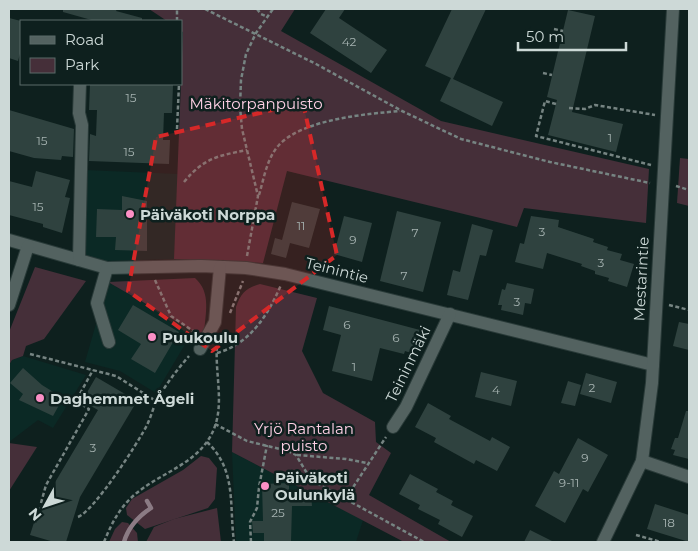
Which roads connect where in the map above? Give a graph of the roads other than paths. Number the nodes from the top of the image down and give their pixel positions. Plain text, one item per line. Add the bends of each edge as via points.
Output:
1 (673, 9) edge
2 (80, 85) edge
3 (9, 240) edge
4 (28, 246) junction
5 (79, 260) junction
6 (220, 267) junction
7 (107, 268) junction
8 (9, 305) edge
9 (450, 314) junction
10 (109, 342) dead end
11 (208, 343) road end
12 (653, 365) junction
13 (393, 428) road end
14 (642, 461) junction
15 (689, 477) edge
16 (603, 542) edge

1 - 12 street, Mestarintie
2 - 5 street
3 - 4 street, Teinintie
4 - 5 street, Teinintie
4 - 8 street
5 - 7 street, Teinintie
6 - 7 street, Teinintie
6 - 9 street, Teinintie via 245,273 285,274
6 - 11 street via 214,322
7 - 10 street via 97,303
9 - 12 street, Teinintie
9 - 13 street, Teininmäki
12 - 14 street, Mestarintie
14 - 15 street
14 - 16 street, Mestarintie

